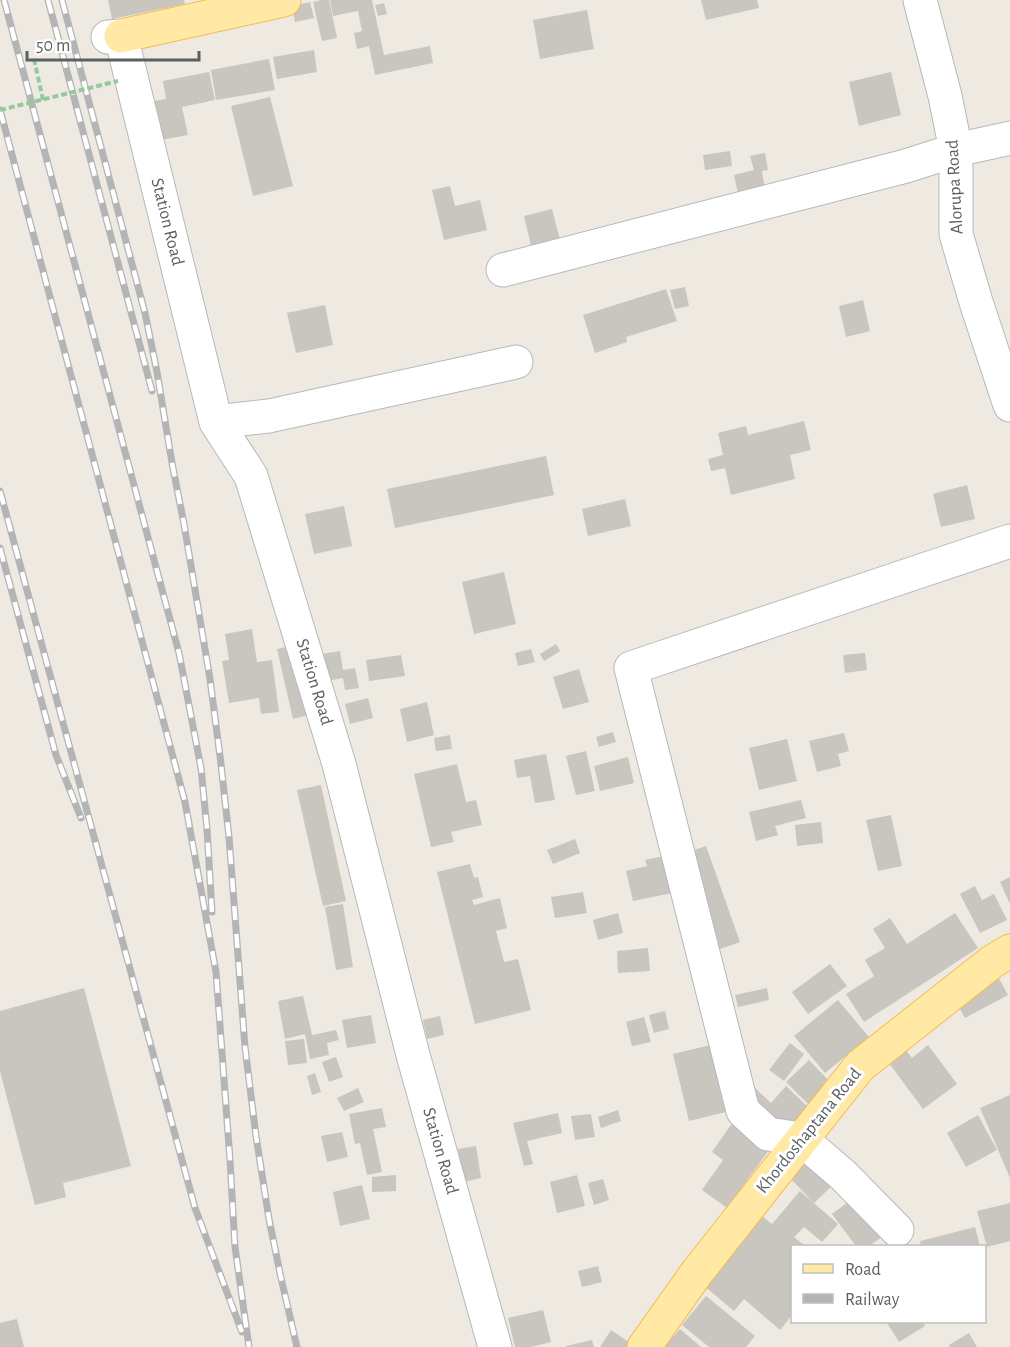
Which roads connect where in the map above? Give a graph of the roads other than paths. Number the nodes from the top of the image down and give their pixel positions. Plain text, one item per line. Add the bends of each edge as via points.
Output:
1 (284, 0) edge
2 (920, 0) edge
3 (115, 37) joint
4 (1010, 138) edge
5 (956, 150) junction
6 (503, 270) dead end
7 (516, 362) dead end
8 (1010, 405) edge
9 (216, 422) junction
10 (1010, 541) edge
11 (1010, 951) edge
12 (801, 1139) junction
13 (897, 1230) dead end
14 (495, 1347) edge
15 (644, 1347) edge

1 - 3 main road
2 - 5 street, Alorupa Road
3 - 9 street, Station Road
4 - 5 street
5 - 6 street
5 - 8 street, Alorupa Road via 956,234
7 - 9 street via 269,416
9 - 14 street, Station Road via 251,476 335,753 413,1055
10 - 12 street via 631,668 743,1111 768,1134
11 - 12 main road, Khordoshaptana Road via 860,1066
12 - 13 street
12 - 15 main road, Khordoshaptana Road via 698,1270

